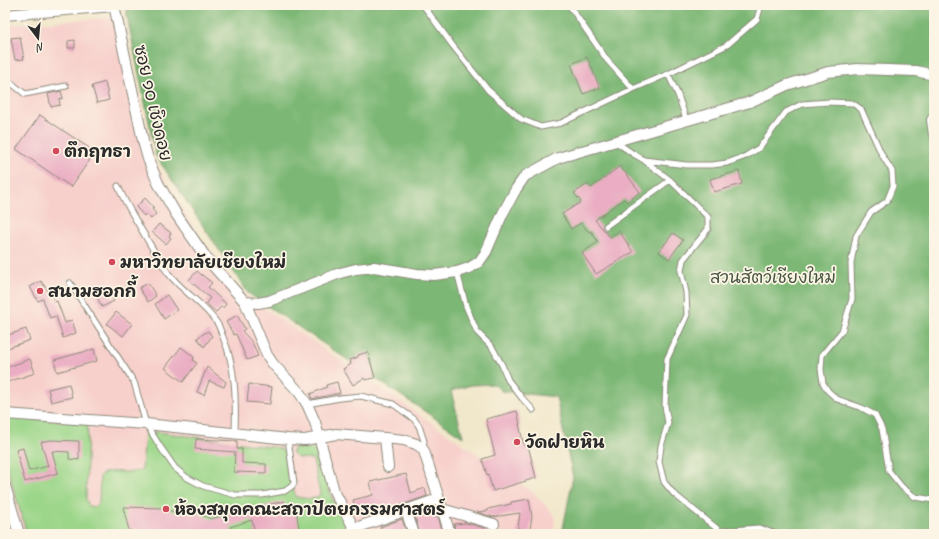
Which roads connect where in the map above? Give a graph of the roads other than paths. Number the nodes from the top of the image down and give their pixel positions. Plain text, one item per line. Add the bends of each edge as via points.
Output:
1 (423, 5) edge
2 (569, 5) edge
3 (761, 5) edge
4 (115, 6) edge
5 (5, 15) edge
6 (668, 74) junction
7 (934, 75) edge
8 (5, 78) edge
9 (66, 86) dead end
10 (633, 89) junction
11 (934, 117) edge
12 (686, 120) junction
13 (934, 134) edge
14 (616, 141) junction
15 (644, 160) junction
16 (670, 180) junction
17 (118, 186) dead end
18 (606, 226) dead end
19 (457, 272) junction
20 (70, 283) dead end
21 (245, 302) junction
22 (307, 404) junction
23 (533, 410) dead end
24 (5, 414) edge
25 (146, 424) junction
26 (235, 433) junction
27 (319, 436) junction
28 (385, 438) junction
29 (288, 439) junction
30 (422, 448) junction
31 (388, 467) dead end
32 (5, 486) edge
33 (438, 499) junction
34 (934, 500) edge
35 (442, 509) junction
36 (406, 511) junction
37 (494, 524) dead end
38 (355, 531) edge
39 (721, 533) edge
40 (19, 534) edge
41 (414, 534) edge
42 (450, 534) edge
43 (776, 534) edge

1 - 10 lane via 488,90 521,119 541,127 561,123
2 - 10 lane via 607,60
3 - 6 lane via 757,19 727,45
4 - 5 street
4 - 21 street, ซอย ๑๐ เชิงดอย via 148,159 158,183 207,259
6 - 10 lane
6 - 12 lane
7 - 12 street via 916,71 858,69 828,72 787,85 750,102
8 - 9 lane via 25,94
11 - 13 street
12 - 14 street
14 - 15 lane
14 - 19 street via 558,158 525,176 479,262
15 - 16 lane
15 - 34 lane via 712,166 727,164 759,148 786,112 802,104 852,103 861,109 892,171 893,186 887,201 871,212 856,236 851,263 852,299 842,331 822,355 823,383 837,399 875,415 882,429 889,471 902,487 915,497
16 - 18 lane
16 - 39 lane via 708,217 708,228 683,260 681,271 688,315 667,359 665,406 668,423 659,462 664,482 674,494
17 - 26 lane via 168,273 218,324 229,351 234,378
19 - 21 street via 434,275 374,267 356,269 268,301
19 - 23 lane via 466,306 477,332 492,347 508,380
20 - 25 lane via 134,382
21 - 22 street, ซอย ๑๐ เชิงดอย via 267,355
22 - 27 street, ซอย ๑๐ เชิงดอย
22 - 30 lane via 361,396 393,404 414,419 419,426 424,441
24 - 25 street
25 - 26 street
25 - 29 lane via 175,468 186,477 203,486 235,495 262,495 285,491 292,486 294,483
26 - 29 street
27 - 28 street via 336,434
27 - 29 street via 305,440
27 - 38 street, ซอย ๑๐ เชิงดอย via 334,491
28 - 30 street via 404,440
28 - 31 street
30 - 33 street
32 - 40 street
33 - 35 street
33 - 36 street
35 - 37 street
35 - 42 street
36 - 38 street
36 - 41 street
39 - 43 lane via 759,528

